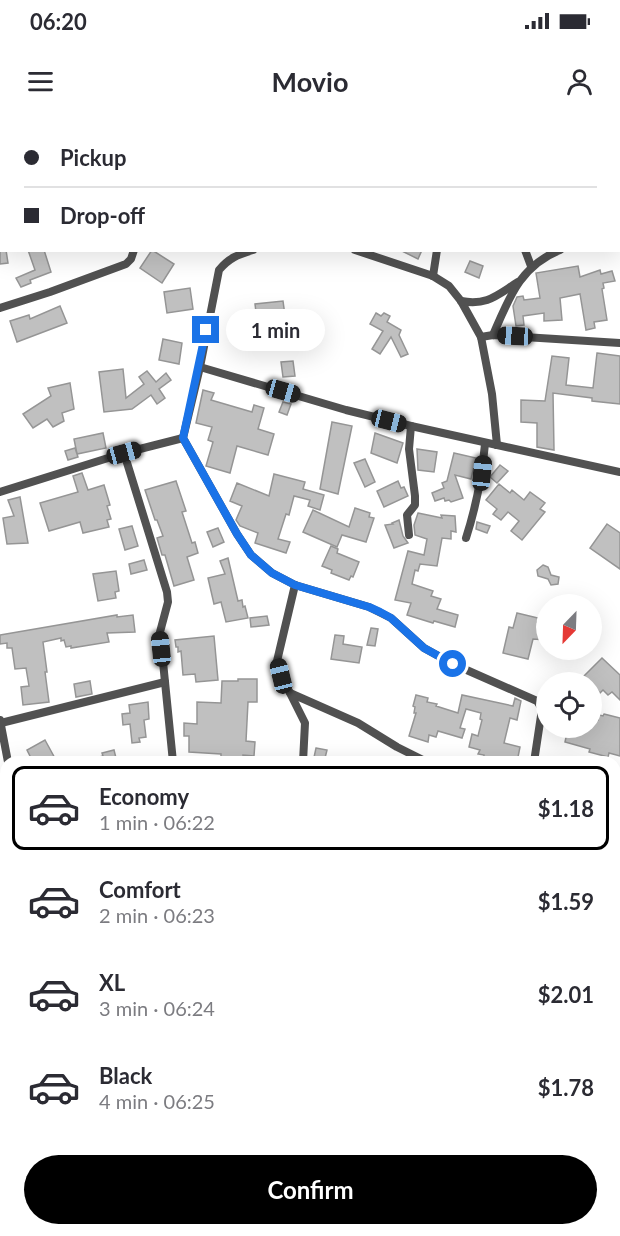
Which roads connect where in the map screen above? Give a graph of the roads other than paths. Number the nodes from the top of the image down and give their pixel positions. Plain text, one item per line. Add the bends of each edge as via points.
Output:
1 (133, 252) edge
2 (361, 252) edge
3 (437, 252) edge
4 (526, 252) edge
5 (556, 252) edge
6 (236, 253) edge
7 (531, 266) junction
8 (434, 276) junction
9 (518, 282) junction
10 (461, 301) junction
11 (0, 308) edge
12 (493, 335) junction
13 (481, 336) junction
14 (620, 343) edge
15 (200, 367) junction
16 (411, 426) junction
17 (183, 438) junction
18 (485, 444) junction
19 (497, 445) junction
20 (124, 453) junction
21 (620, 472) edge
22 (0, 492) edge
23 (409, 535) dead end
24 (465, 538) dead end
25 (295, 585) junction
26 (165, 682) junction
27 (290, 693) junction
28 (1, 721) edge
29 (3, 752) edge
30 (173, 756) edge
31 (303, 756) edge
32 (415, 756) edge
33 (535, 756) edge

1 - 11 street via 126,264
2 - 8 street
3 - 8 street
4 - 7 street
5 - 7 street
6 - 15 street via 219,270
7 - 9 street
8 - 10 street
9 - 10 street via 485,302
9 - 12 street
10 - 13 street
12 - 13 street
12 - 14 street
13 - 19 street
15 - 16 street
15 - 17 street
16 - 18 street
16 - 23 street via 409,449 415,505 407,515
17 - 20 street
17 - 25 street via 251,555 272,573
18 - 19 street
18 - 24 street via 475,510
19 - 21 street
20 - 22 street
20 - 26 street via 167,592 160,632
25 - 27 street via 277,661
25 - 33 street via 369,607 391,618 424,648 537,701 542,709
26 - 28 street
26 - 30 street
27 - 31 street via 305,723
27 - 32 street via 358,723
28 - 29 street

